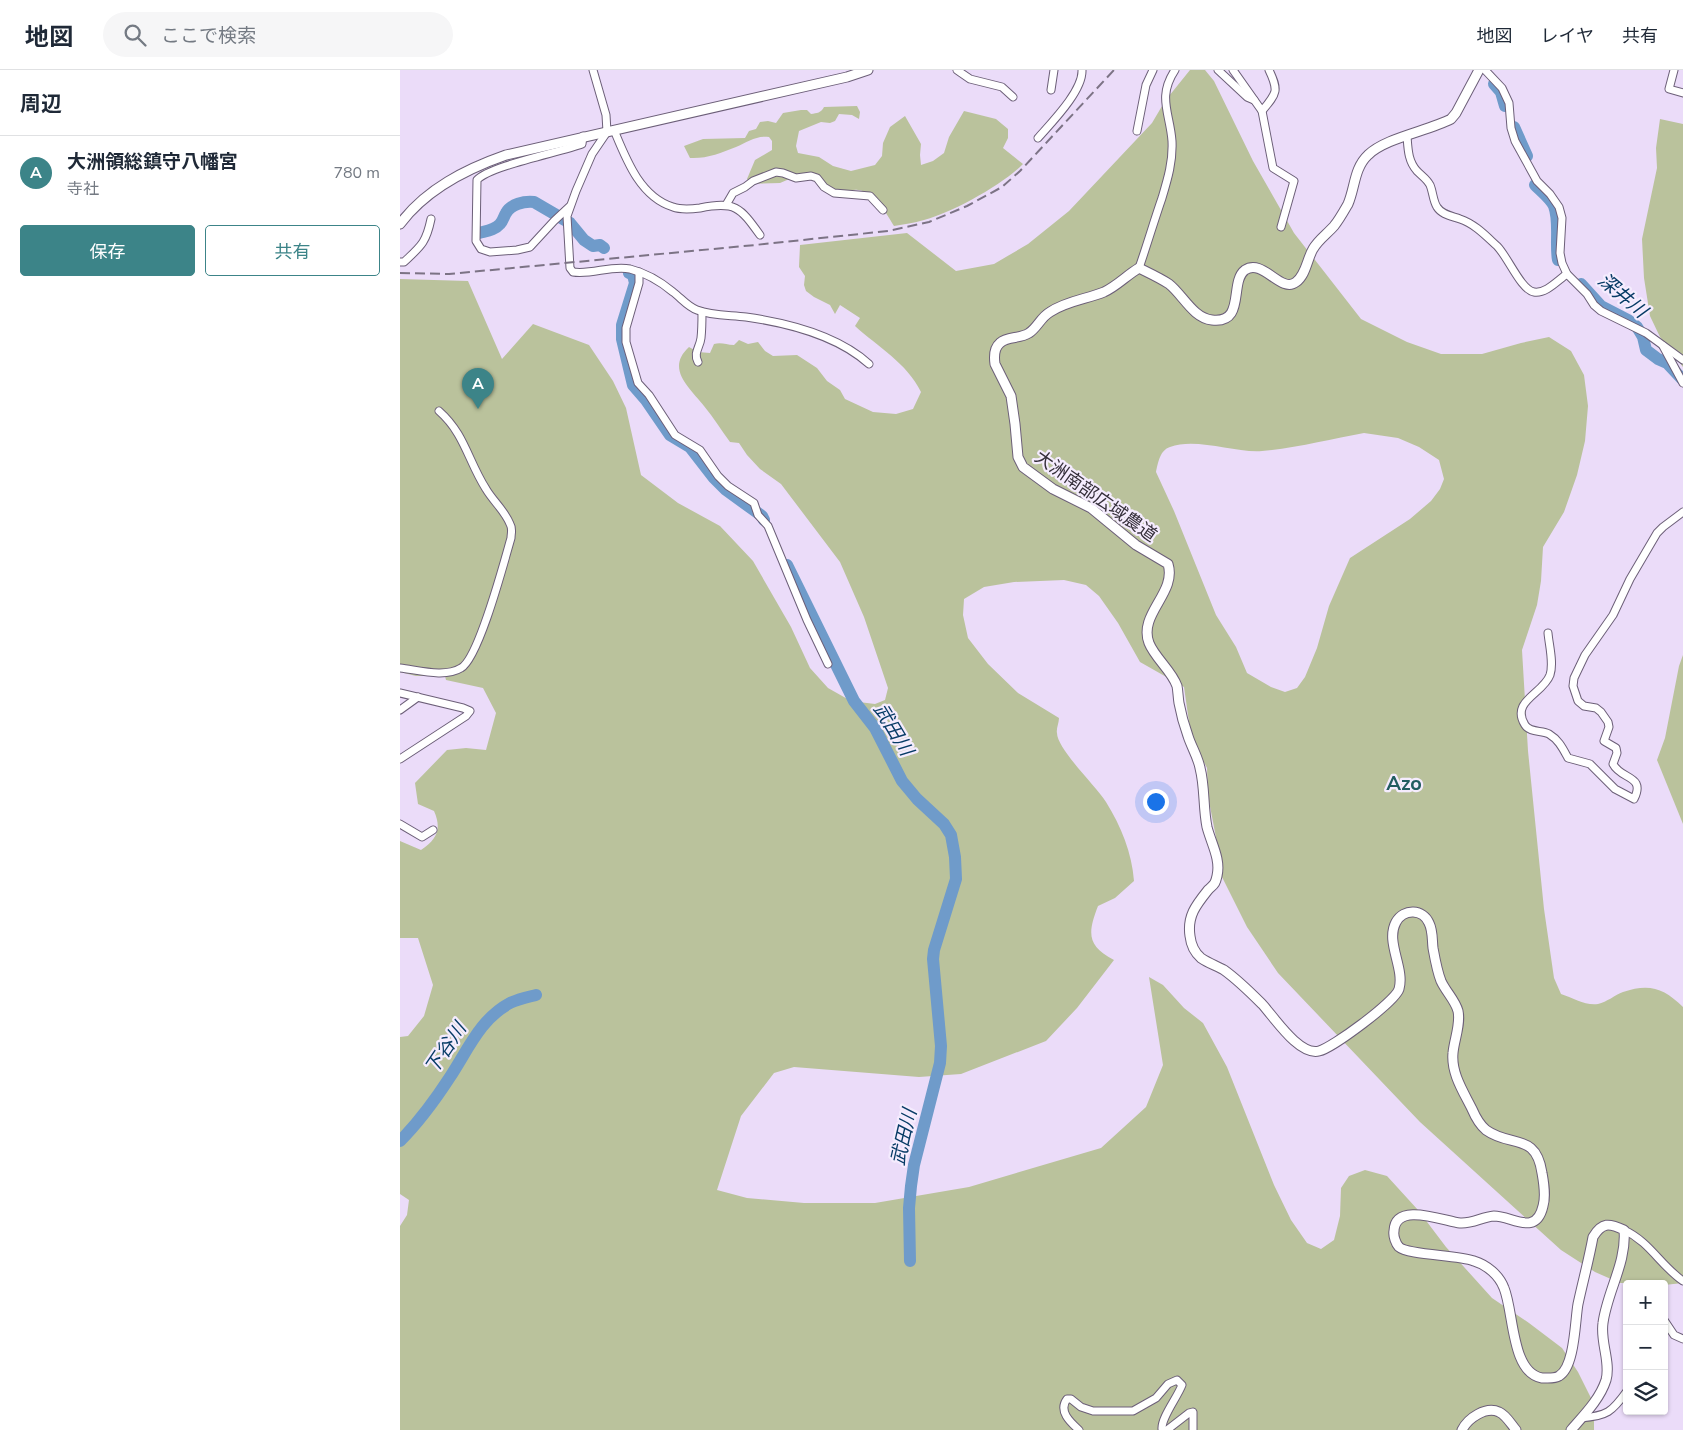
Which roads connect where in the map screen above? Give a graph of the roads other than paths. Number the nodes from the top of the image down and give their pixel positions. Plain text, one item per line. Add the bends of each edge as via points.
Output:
1 (593, 70) edge
2 (868, 70) edge
3 (957, 70) edge
4 (1054, 70) edge
5 (1082, 70) edge
6 (1153, 70) edge
7 (1175, 70) edge
8 (1218, 70) edge
9 (1233, 70) edge
10 (1269, 70) edge
11 (1674, 70) edge
12 (1481, 71) edge
13 (1051, 90) dead end
14 (1683, 93) edge
15 (1013, 97) dead end
16 (1257, 102) junction
17 (1262, 111) junction
18 (611, 131) junction
19 (1137, 131) dead end
20 (583, 136) junction
21 (1407, 136) junction
22 (1038, 138) dead end
23 (726, 205) junction
24 (569, 206) junction
25 (883, 210) dead end
26 (431, 219) dead end
27 (400, 224) edge
28 (1281, 227) dead end
29 (760, 236) dead end
30 (400, 262) edge
31 (1139, 268) junction
32 (639, 272) junction
33 (1567, 274) junction
34 (702, 312) junction
35 (1662, 345) junction
36 (1683, 360) edge
37 (698, 362) dead end
38 (869, 364) dead end
39 (1683, 383) edge
40 (439, 411) dead end
41 (1683, 512) edge
42 (1548, 633) dead end
43 (828, 664) dead end
44 (400, 668) edge
45 (400, 693) edge
46 (418, 697) junction
47 (400, 710) edge
48 (400, 759) edge
49 (400, 824) edge
50 (433, 830) dead end
51 (1624, 1230) junction
52 (1683, 1281) edge
53 (1667, 1325) edge
54 (1683, 1339) edge
55 (1623, 1396) edge
56 (1581, 1418) junction
57 (1079, 1430) edge
58 (1166, 1430) edge
59 (1193, 1430) edge
60 (1462, 1430) edge
61 (1516, 1430) edge
62 (1571, 1430) edge

1 - 18 street
2 - 18 street
3 - 15 street via 970,78 1002,87
4 - 13 street
5 - 22 street via 1068,104
6 - 19 street via 1146,84
7 - 31 street via 1166,85 1164,99 1172,138 1168,179
8 - 16 street
9 - 16 street
10 - 17 street via 1276,91
11 - 14 street via 1669,89
12 - 21 street via 1451,119
12 - 33 street via 1502,88 1509,103 1514,141 1537,181 1559,207 1562,218 1560,253
16 - 17 street
17 - 28 street via 1274,168 1294,181
18 - 20 street
18 - 23 street via 630,168 657,199 674,208
18 - 24 street via 592,154
20 - 24 street via 582,144 481,176 478,180 476,241 481,249 490,252 525,249
20 - 27 street via 506,154 477,165 427,196
21 - 31 street via 1368,155 1360,166 1348,203 1333,227 1314,246 1298,282 1292,285 1282,283 1263,270 1246,269 1235,305 1222,320 1200,316 1170,285
21 - 33 street via 1412,165 1426,178 1439,210 1469,222 1481,232 1507,258 1527,290 1542,292
23 - 25 street via 733,193 776,172 796,178 817,178 834,193 870,196
23 - 29 street via 746,216
24 - 32 street via 566,225 573,272 580,274 618,268
26 - 30 street via 422,244 404,262
31 - 51 street, 大洲南部広域農道 via 1105,291 1059,306 1027,334 1005,339 997,345 994,359 1011,396 1018,457 1023,467 1053,490 1091,508 1136,545 1168,564 1172,575 1147,627 1149,642 1176,683 1188,736 1200,767 1208,830 1217,856 1215,883 1193,908 1189,922 1195,952 1234,977 1306,1050 1319,1051 1393,1000 1399,990 1393,938 1397,919 1414,911 1422,913 1428,920 1442,982 1458,1011 1452,1058 1457,1077 1477,1119 1486,1130 1536,1152 1541,1163 1544,1204 1541,1214 1533,1222 1523,1224 1491,1216 1460,1222 1410,1215 1400,1218 1394,1226 1396,1245 1404,1250 1473,1260 1488,1267 1504,1287 1522,1358 1534,1376 1558,1377 1565,1369 1575,1335 1576,1314 1593,1237 1605,1225
32 - 34 street
32 - 43 street via 640,282 626,328 626,342 638,383 675,435 700,450 728,486 754,503 758,515 768,526
33 - 35 street via 1601,311 1646,333
34 - 37 street
34 - 38 street via 758,319 816,334 858,354
35 - 36 street
35 - 39 street
40 - 44 street via 451,421 477,475 507,516 512,528 511,538 477,645 468,662 457,670 437,673
41 - 42 street via 1657,533 1630,578 1613,615 1584,655 1574,678 1578,701 1596,708 1608,722 1604,741 1616,748 1616,769 1634,780 1637,793 1634,799 1615,789 1590,764 1568,758 1558,741 1526,727 1520,716 1524,703 1549,677 1552,668
45 - 46 street
46 - 47 street
46 - 48 street via 470,711
49 - 50 street via 422,837
51 - 52 street via 1642,1240
51 - 56 street via 1623,1254 1601,1337 1606,1379 1600,1393
53 - 54 street via 1674,1335
55 - 56 street via 1609,1412
56 - 62 street
57 - 58 street via 1068,1421 1063,1409 1067,1398 1093,1411 1133,1411 1156,1398 1168,1384 1177,1380 1182,1386 1161,1424
58 - 59 street via 1193,1412
60 - 61 street via 1477,1414 1492,1410 1501,1412

